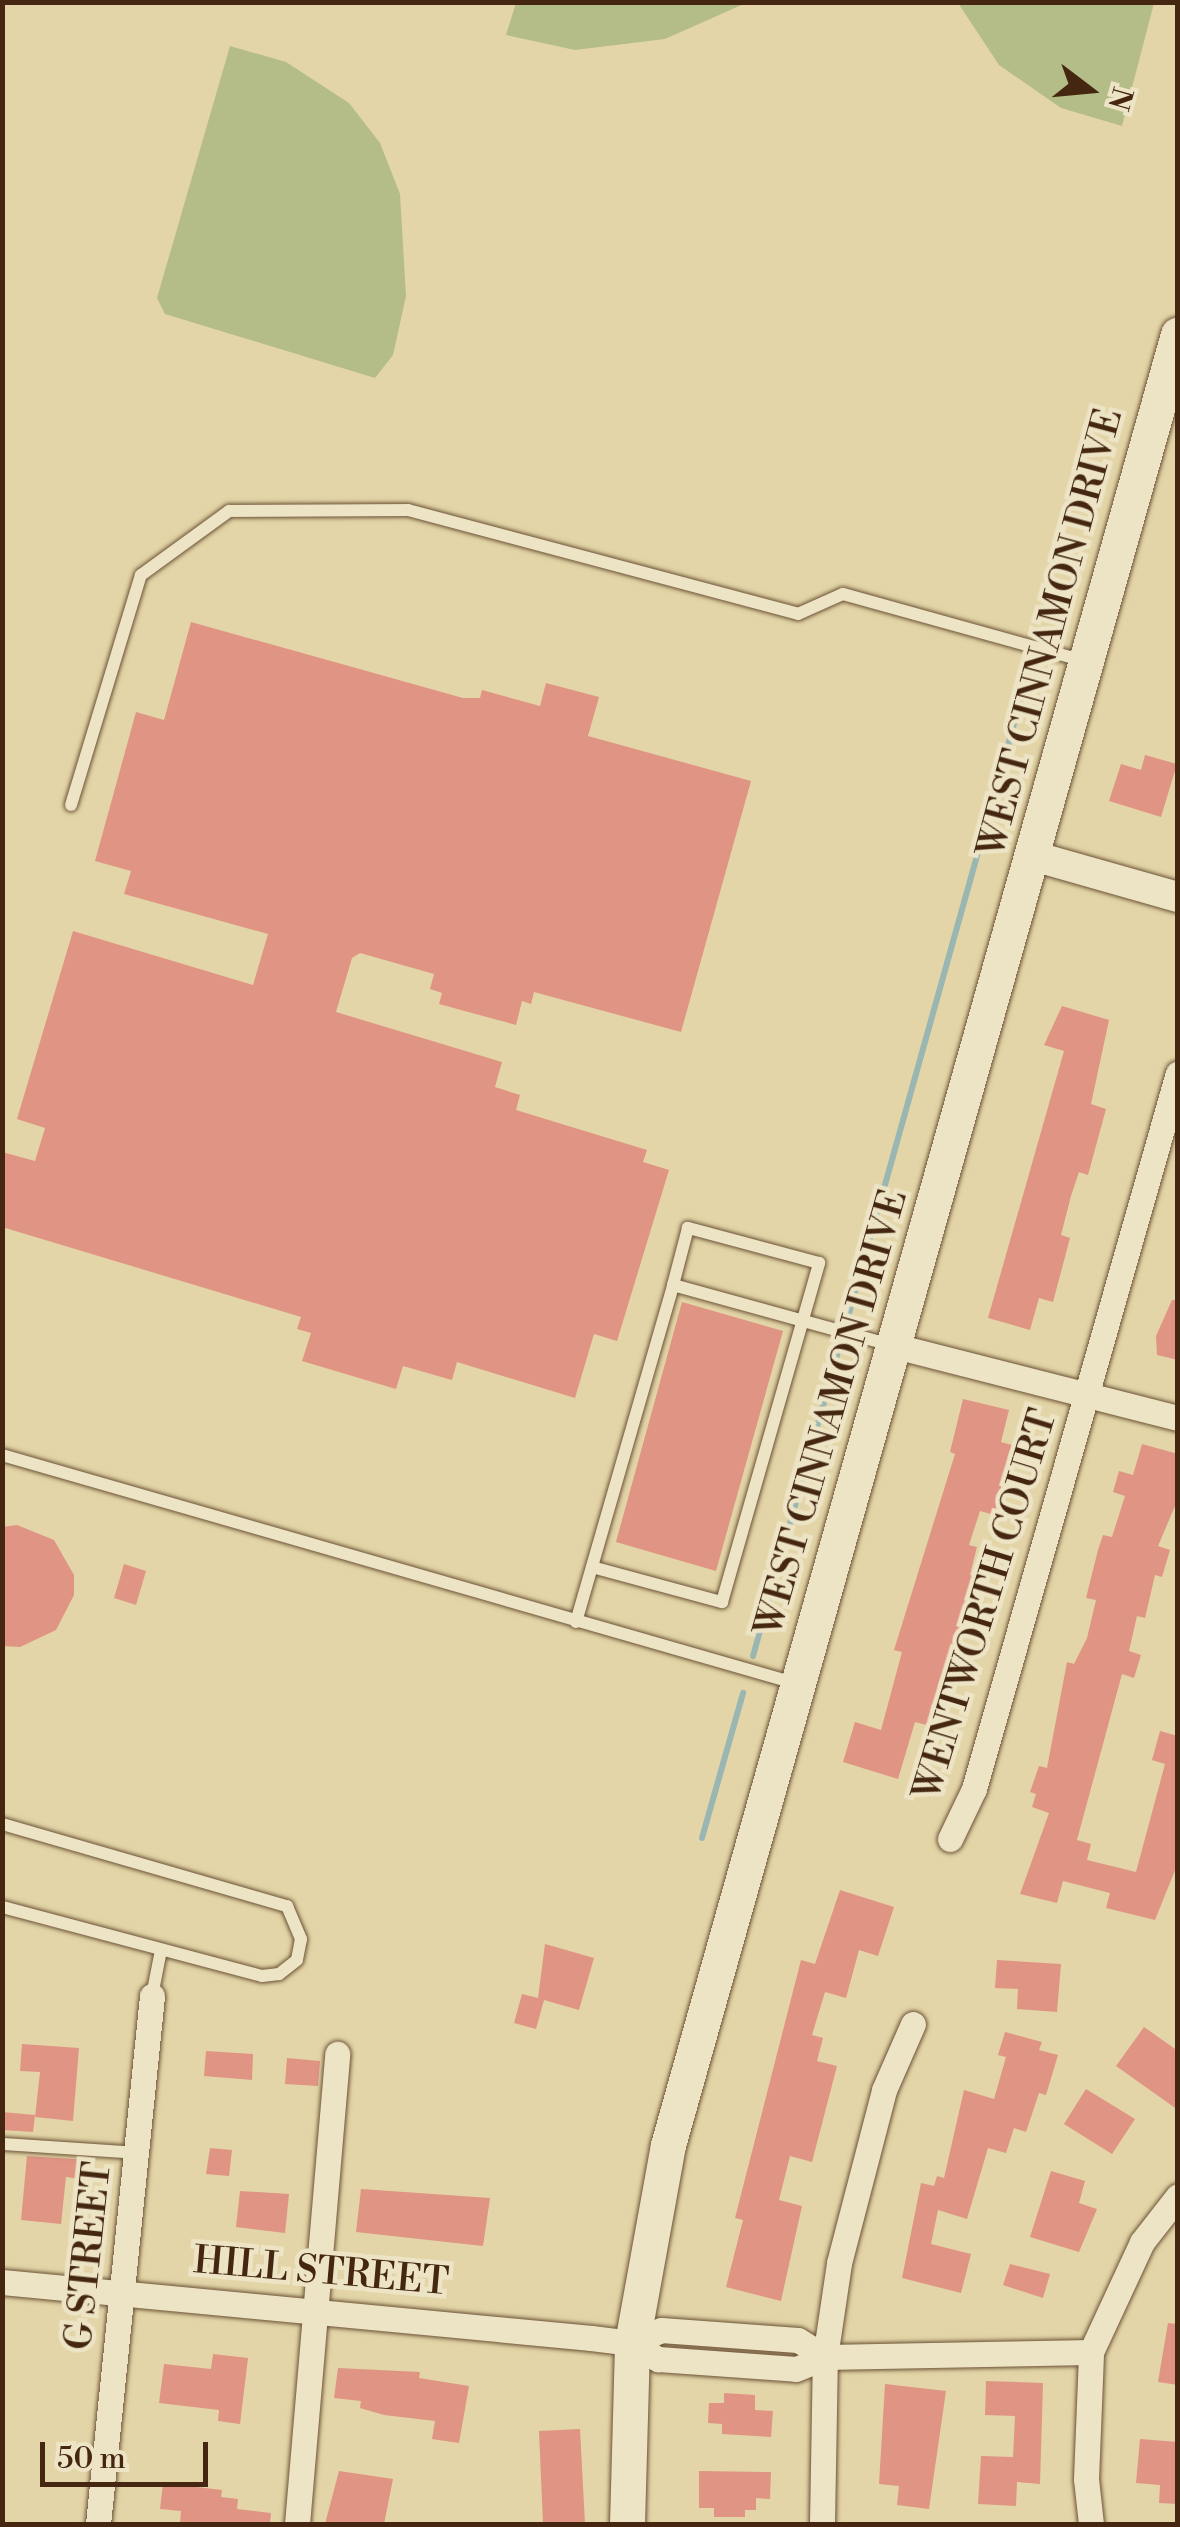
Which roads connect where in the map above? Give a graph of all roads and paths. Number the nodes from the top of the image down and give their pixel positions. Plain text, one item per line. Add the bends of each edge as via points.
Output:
1 (1178, 334) edge
2 (1086, 661) junction
3 (71, 806) dead end
4 (1034, 856) junction
5 (1178, 897) edge
6 (1178, 1073) edge
7 (673, 1284) junction
8 (802, 1320) junction
9 (894, 1346) junction
10 (1091, 1394) junction
11 (1178, 1418) edge
12 (2, 1455) edge
13 (592, 1567) junction
14 (576, 1622) junction
15 (800, 1684) junction
16 (2, 1824) edge
17 (950, 1839) dead end
18 (2, 1907) edge
19 (161, 1950) junction
20 (152, 1996) joint
21 (913, 2024) dead end
22 (337, 2054) dead end
23 (2, 2144) edge
24 (137, 2153) junction
25 (1178, 2196) edge
26 (2, 2282) edge
27 (124, 2292) junction
28 (315, 2308) junction
29 (632, 2343) junction
30 (1091, 2352) junction
31 (825, 2357) junction
32 (98, 2524) edge
33 (297, 2524) edge
34 (627, 2524) edge
35 (822, 2524) edge
36 (1090, 2524) edge

1 - 2 main road, WEST CINNAMON DRIVE
2 - 3 lane via 843,594 798,614 408,510 229,511 141,575
2 - 4 main road, WEST CINNAMON DRIVE
4 - 5 street
4 - 9 main road, WEST CINNAMON DRIVE
6 - 10 street, WENTWORTH COURT
7 - 8 lane
7 - 8 lane via 688,1228 818,1264
7 - 13 lane
8 - 9 lane
8 - 13 lane via 722,1602
9 - 10 street
9 - 15 main road, WEST CINNAMON DRIVE
10 - 11 street
10 - 17 street, WENTWORTH COURT via 974,1790
12 - 14 lane
13 - 14 lane
14 - 15 lane
15 - 29 main road, WEST CINNAMON DRIVE via 668,2146
16 - 19 lane via 287,1906 298,1920 296,1960 280,1974 262,1976
18 - 19 lane
19 - 20 lane
20 - 24 street, G STREET
21 - 31 street via 858,2176
22 - 28 street
23 - 24 lane
24 - 27 street, G STREET
25 - 30 street via 1142,2242
26 - 27 street, HILL STREET
27 - 28 street, HILL STREET
27 - 32 street, G STREET
28 - 29 street, HILL STREET
28 - 33 street
29 - 31 street, HILL STREET via 658,2359 776,2368 796,2369
29 - 34 main road, WEST CINNAMON DRIVE
30 - 31 street, HILL STREET
30 - 36 street
31 - 35 street

